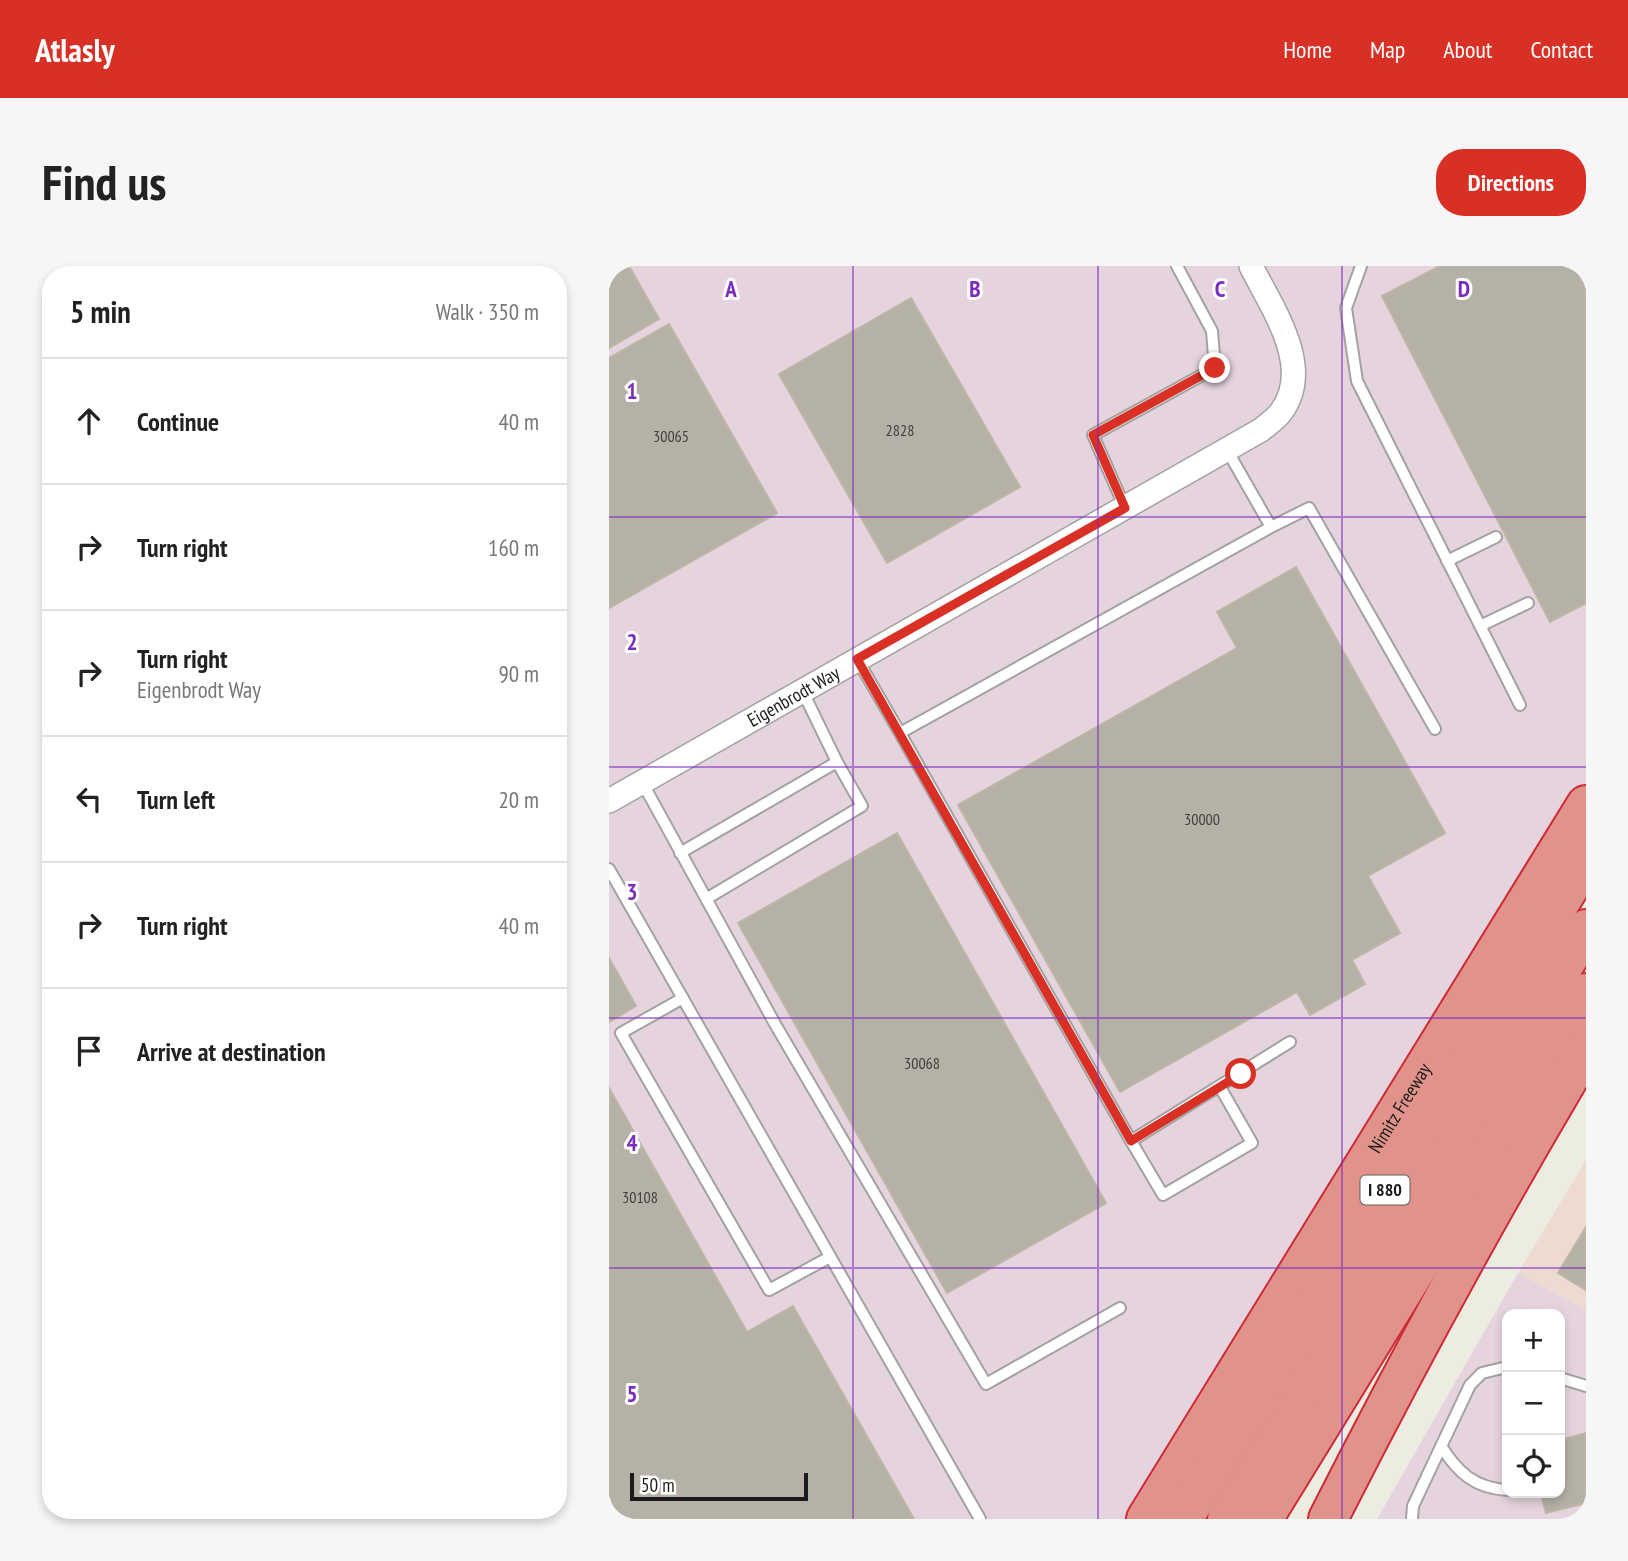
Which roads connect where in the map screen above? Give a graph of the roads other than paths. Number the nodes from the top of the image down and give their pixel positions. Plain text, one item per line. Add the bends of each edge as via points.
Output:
1 (1177, 266) edge
2 (1251, 266) edge
3 (1361, 266) edge
4 (1227, 450) junction
5 (1125, 508) junction
6 (1271, 527) junction
7 (1496, 537) dead end
8 (1447, 561) junction
9 (1528, 603) dead end
10 (1481, 626) junction
11 (857, 659) junction
12 (802, 691) junction
13 (1520, 705) dead end
14 (1435, 729) dead end
15 (901, 733) junction
16 (837, 762) junction
17 (642, 782) junction
18 (609, 800) edge
19 (1586, 805) edge
20 (680, 853) junction
21 (1586, 860) edge
22 (609, 869) edge
23 (706, 899) junction
24 (1586, 929) edge
25 (1586, 993) edge
26 (683, 998) junction
27 (1290, 1042) dead end
28 (1586, 1049) edge
29 (1220, 1087) junction
30 (1131, 1141) junction
31 (830, 1257) junction
32 (1120, 1308) dead end
33 (1502, 1368) edge
34 (1565, 1380) edge
35 (1586, 1386) edge
36 (1441, 1446) junction
37 (1502, 1489) edge
38 (980, 1519) edge
39 (1146, 1519) edge
40 (1183, 1519) edge
41 (1227, 1519) edge
42 (1263, 1519) edge
43 (1328, 1519) edge
44 (1412, 1519) edge

1 - 5 lane via 1212,331 1215,368 1093,435
2 - 4 street, Eigenbrodt Way via 1286,335 1293,361 1292,389 1282,411
3 - 8 lane via 1346,308 1357,381
4 - 5 street, Eigenbrodt Way
4 - 6 lane
5 - 11 street, Eigenbrodt Way
6 - 14 lane via 1309,508
6 - 15 lane
7 - 8 lane
8 - 10 lane
9 - 10 lane
10 - 13 lane
11 - 12 street, Eigenbrodt Way
11 - 15 lane
12 - 16 lane
12 - 17 street, Eigenbrodt Way
15 - 30 lane
16 - 20 lane
16 - 23 lane via 862,806
17 - 18 street, Eigenbrodt Way
17 - 20 lane
19 - 39 highway, Nimitz Freeway / I 880
20 - 23 lane
21 - 40 highway, I 880
22 - 26 lane
23 - 32 lane via 986,1384
24 - 41 highway, I 880
25 - 42 highway
26 - 31 lane
26 - 31 lane via 621,1033 769,1290
27 - 29 lane
28 - 43 highway via 1469,1251
29 - 30 lane
29 - 30 lane via 1252,1143 1163,1195
31 - 38 lane
33 - 36 lane via 1482,1373 1470,1385
34 - 35 lane
36 - 37 lane via 1473,1483
36 - 44 lane via 1413,1506

